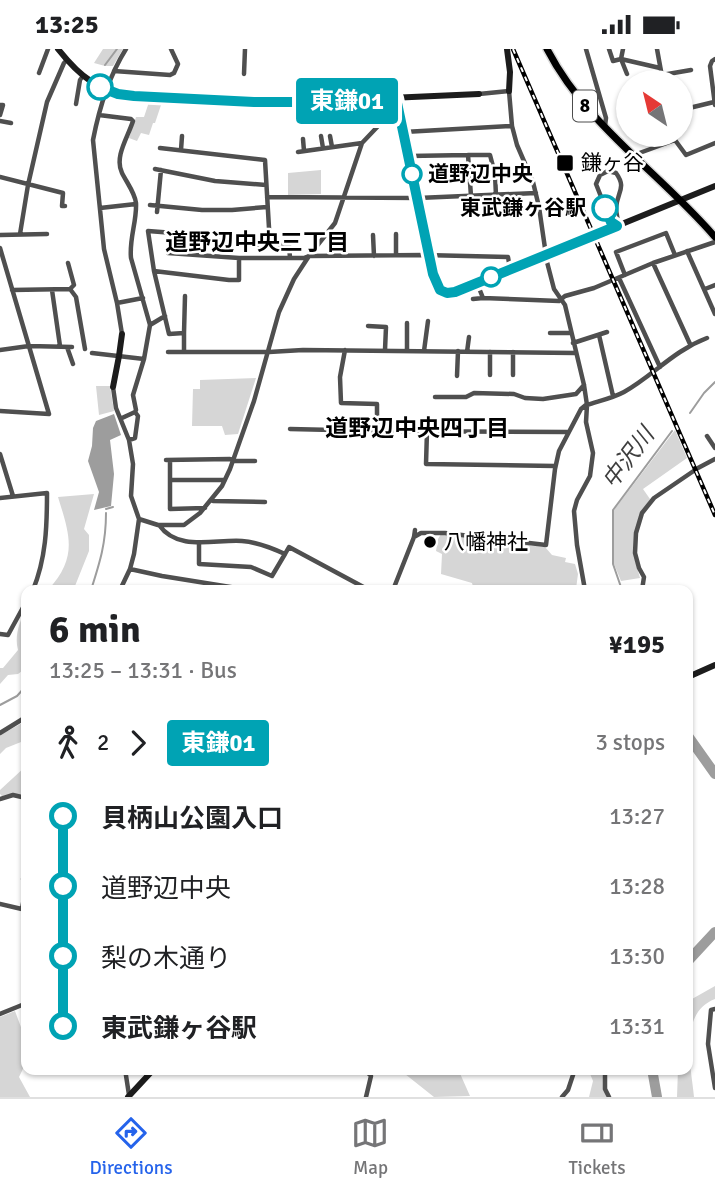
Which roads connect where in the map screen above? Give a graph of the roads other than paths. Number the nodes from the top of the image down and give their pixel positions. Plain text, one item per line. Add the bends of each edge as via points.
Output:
1 (48, 49) edge
2 (58, 49) edge
3 (126, 49) edge
4 (171, 49) edge
5 (245, 49) edge
6 (507, 49) edge
7 (547, 49) edge
8 (586, 49) edge
9 (609, 49) edge
10 (623, 49) edge
11 (657, 49) edge
12 (715, 58) edge
13 (621, 59) junction
14 (67, 60) junction
15 (660, 68) joint
16 (625, 70) edge
17 (114, 71) junction
18 (39, 73) dead end
19 (244, 74) dead end
20 (86, 78) junction
21 (107, 90) junction
22 (509, 91) junction
23 (479, 94) joint
24 (396, 98) junction
25 (380, 99) junction
26 (714, 103) edge
27 (0, 104) edge
28 (76, 104) dead end
29 (693, 107) edge
30 (0, 115) edge
31 (99, 115) junction
32 (0, 121) edge
33 (11, 123) dead end
34 (512, 126) junction
35 (605, 127) junction
36 (404, 132) junction
37 (182, 136) dead end
38 (330, 136) dead end
39 (321, 137) dead end
40 (303, 139) dead end
41 (362, 143) junction
42 (715, 143) edge
43 (332, 147) junction
44 (653, 147) edge
45 (680, 147) edge
46 (160, 148) dead end
47 (323, 148) junction
48 (181, 150) junction
49 (304, 151) junction
50 (298, 152) dead end
51 (468, 155) junction
52 (634, 155) junction
53 (409, 156) junction
54 (155, 169) dead end
55 (161, 170) junction
56 (0, 177) edge
57 (28, 185) junction
58 (266, 185) junction
59 (715, 186) edge
60 (536, 193) junction
61 (471, 195) junction
62 (496, 196) junction
63 (267, 197) junction
64 (343, 197) junction
65 (418, 198) junction
66 (681, 199) junction
67 (136, 204) junction
68 (150, 205) dead end
69 (65, 206) dead end
70 (157, 206) junction
71 (267, 207) junction
72 (100, 208) junction
73 (157, 212) dead end
74 (617, 226) junction
75 (175, 233) junction
76 (20, 234) junction
77 (47, 234) dead end
78 (396, 234) dead end
79 (0, 235) edge
80 (373, 235) dead end
81 (289, 236) dead end
82 (715, 239) edge
83 (268, 245) junction
84 (289, 245) junction
85 (0, 248) edge
86 (687, 251) junction
87 (168, 253) dead end
88 (176, 253) junction
89 (396, 255) junction
90 (429, 255) junction
91 (546, 255) junction
92 (675, 255) junction
93 (309, 256) junction
94 (374, 256) junction
95 (239, 258) junction
96 (290, 258) junction
97 (68, 263) dead end
98 (653, 263) junction
99 (510, 269) junction
100 (154, 271) junction
101 (625, 275) junction
102 (619, 278) junction
103 (477, 283) junction
104 (715, 285) edge
105 (70, 289) junction
106 (705, 289) junction
107 (12, 290) junction
108 (52, 290) junction
109 (185, 296) dead end
110 (143, 298) junction
111 (472, 299) dead end
112 (483, 299) junction
113 (561, 299) junction
114 (117, 303) junction
115 (715, 314) edge
116 (165, 316) junction
117 (428, 321) dead end
118 (407, 323) dead end
119 (150, 325) junction
120 (368, 326) dead end
121 (607, 332) dead end
122 (184, 333) junction
123 (550, 333) dead end
124 (571, 333) junction
125 (122, 334) joint
126 (599, 335) junction
127 (469, 337) dead end
128 (707, 338) dead end
129 (573, 343) junction
130 (690, 344) junction
131 (60, 345) junction
132 (29, 346) junction
133 (85, 349) dead end
134 (0, 350) edge
135 (345, 350) junction
136 (407, 350) junction
137 (385, 351) junction
138 (424, 351) junction
139 (458, 351) junction
140 (92, 352) dead end
141 (168, 352) dead end
142 (184, 352) junction
143 (269, 352) junction
144 (467, 352) junction
145 (490, 352) junction
146 (513, 352) junction
147 (575, 353) junction
148 (120, 356) junction
149 (144, 359) junction
150 (73, 364) dead end
151 (660, 367) junction
152 (489, 375) dead end
153 (513, 375) dead end
154 (457, 376) dead end
155 (584, 385) junction
156 (113, 387) joint
157 (613, 396) junction
158 (435, 397) dead end
159 (587, 404) junction
160 (0, 411) edge
161 (135, 412) junction
162 (122, 418) junction
163 (290, 429) dead end
164 (377, 431) junction
165 (427, 432) junction
166 (567, 432) junction
167 (707, 436) dead end
168 (129, 440) junction
169 (715, 448) edge
170 (0, 454) edge
171 (715, 459) edge
172 (233, 460) junction
173 (255, 461) dead end
174 (555, 466) junction
175 (170, 480) junction
176 (225, 480) junction
177 (13, 496) junction
178 (0, 498) edge
179 (212, 501) junction
180 (263, 504) dead end
181 (205, 508) junction
182 (139, 519) junction
183 (158, 525) junction
184 (415, 530) dead end
185 (414, 537) junction
186 (199, 543) junction
187 (285, 554) junction
188 (130, 569) junction
189 (35, 585) edge
190 (122, 585) edge
191 (218, 585) edge
192 (360, 585) edge
193 (395, 585) edge
194 (584, 585) edge
195 (643, 585) edge
196 (21, 611) edge
197 (0, 634) edge
198 (715, 665) edge
199 (693, 675) edge
200 (21, 720) edge
201 (0, 733) edge
202 (21, 797) edge
203 (0, 799) edge
204 (0, 904) edge
205 (21, 909) edge
206 (21, 1005) edge
207 (715, 1009) edge
208 (0, 1014) edge
209 (126, 1075) edge
210 (148, 1075) edge
211 (370, 1075) edge
212 (573, 1075) edge
213 (605, 1075) edge
214 (715, 1088) edge
215 (129, 1096) edge
216 (366, 1097) edge
217 (562, 1097) edge
218 (609, 1097) edge

1 - 18 street
2 - 14 street
3 - 17 street
4 - 17 street via 177,64 170,75
5 - 19 street
6 - 22 street
7 - 35 main road, 8 via 574,93
8 - 35 street
9 - 13 street via 613,61
10 - 13 street
11 - 15 street
12 - 26 street via 710,66
13 - 15 street
13 - 16 street
14 - 20 street
14 - 57 street via 47,102
17 - 21 street
20 - 21 street
20 - 28 street via 80,80
21 - 25 street via 134,96 254,102
21 - 31 street
22 - 23 street
22 - 34 street
23 - 24 street
24 - 25 street
24 - 36 street
25 - 41 street via 381,123
26 - 29 street
27 - 30 street
31 - 67 street via 133,121 120,166
31 - 72 street via 93,140
32 - 33 street
34 - 36 street
34 - 60 street
35 - 52 main road, 8
36 - 53 street
37 - 48 street
38 - 43 street
39 - 47 street
40 - 49 street
41 - 43 street
41 - 64 street
42 - 45 street via 685,155
43 - 47 street
44 - 52 street
46 - 48 street
47 - 49 street
48 - 58 street via 265,160
49 - 50 street
51 - 53 street
51 - 61 street
51 - 62 street via 490,155
52 - 66 main road, 8
53 - 65 street
54 - 55 street
55 - 58 street
55 - 70 street
56 - 57 street
57 - 69 street via 63,193
57 - 76 street
58 - 63 street
59 - 66 street
60 - 62 street
60 - 91 street
61 - 62 street
61 - 65 street
63 - 64 street
63 - 71 street
64 - 65 street
64 - 93 street via 335,223
65 - 90 street
66 - 74 street
66 - 82 main road, 8
67 - 72 street
67 - 110 street via 130,248
68 - 70 street
70 - 71 street via 176,211
70 - 73 street
71 - 83 street
72 - 114 street
74 - 74 street via 611,222 596,184 608,171 616,173 622,186
74 - 91 street
75 - 83 street
75 - 88 street
75 - 100 street via 148,231
76 - 77 street
76 - 79 street
78 - 89 street
80 - 94 street
81 - 84 street
82 - 86 street
83 - 84 street
84 - 96 street
85 - 107 street
86 - 92 street
86 - 106 street
87 - 88 street
88 - 95 street
89 - 90 street
89 - 94 street
90 - 99 street via 510,257
90 - 103 street via 440,290 455,292
91 - 99 street
91 - 113 street
92 - 98 street
92 - 101 street via 666,233 616,252
93 - 94 street
93 - 96 street
93 - 143 street via 279,312
95 - 96 street
95 - 100 street via 239,280
97 - 105 street via 74,285
98 - 101 street
98 - 130 street
99 - 103 street
100 - 116 street
101 - 102 street
102 - 113 street
102 - 151 street
103 - 112 street
104 - 106 street
105 - 108 street
105 - 133 street via 76,297
106 - 115 street
107 - 108 street
107 - 132 street
108 - 131 street
109 - 122 street
110 - 114 street
110 - 119 street
111 - 112 street
112 - 113 street
113 - 124 street
114 - 125 street
116 - 119 street
116 - 122 street via 169,334
117 - 138 street
118 - 136 street
119 - 149 street
120 - 137 street via 386,327
121 - 126 street
122 - 142 street
123 - 124 street
124 - 129 street
125 - 148 street
126 - 129 street
126 - 157 street
127 - 144 street
128 - 130 street
129 - 147 street
130 - 151 street
131 - 132 street
131 - 150 street via 69,347
132 - 134 street
132 - 160 street via 49,414
135 - 137 street
135 - 143 street
135 - 164 street via 341,404 377,404
136 - 137 street
136 - 138 street
138 - 139 street
139 - 144 street
139 - 154 street
140 - 148 street
141 - 142 street
142 - 143 street
143 - 172 street
144 - 145 street
145 - 146 street
145 - 152 street
146 - 147 street
146 - 153 street
147 - 155 street
148 - 149 street
148 - 156 street
149 - 161 street via 134,395
151 - 157 street
155 - 158 street via 576,394 543,399 474,393
155 - 159 street
156 - 162 street
157 - 159 street
159 - 166 street
159 - 194 street via 592,470 574,511
161 - 162 street
161 - 168 street via 135,438
162 - 168 street
163 - 164 street
164 - 165 street
165 - 166 street
165 - 174 street via 426,464
166 - 174 street
167 - 169 street
168 - 182 street via 131,496
170 - 177 street
171 - 195 street via 654,498 642,513 635,554
172 - 173 street
172 - 175 street via 168,460
172 - 176 street
174 - 185 street via 546,545 445,533
175 - 176 street
175 - 181 street via 170,509
176 - 179 street
177 - 178 street
177 - 189 street via 47,493 45,549
179 - 180 street
179 - 181 street
181 - 183 street via 184,525
182 - 183 street
182 - 188 street
183 - 186 street via 175,539
184 - 185 street
185 - 193 street
186 - 187 street via 242,541
186 - 187 street via 199,564 251,567 272,576
187 - 192 street via 289,547
188 - 190 street
188 - 191 street
196 - 197 street via 8,635
198 - 199 street
200 - 201 street
202 - 203 street
204 - 205 street
206 - 208 street
207 - 214 street via 711,1010 708,1044
209 - 215 street
210 - 215 street
211 - 216 street
212 - 217 street
213 - 218 street

